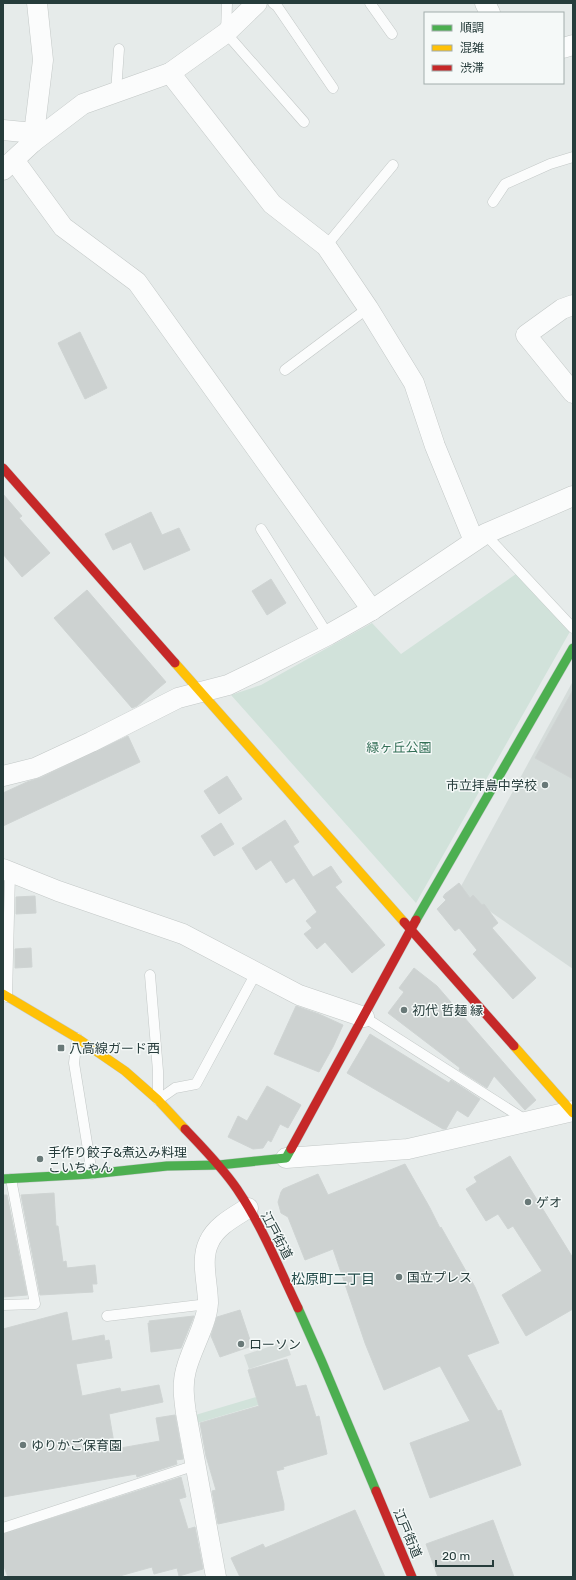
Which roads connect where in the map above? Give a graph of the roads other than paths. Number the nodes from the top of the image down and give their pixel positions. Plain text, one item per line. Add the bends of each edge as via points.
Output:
1 (37, 3) edge
2 (227, 3) edge
3 (257, 3) edge
4 (273, 3) edge
5 (370, 3) edge
6 (485, 3) edge
7 (490, 12) edge
8 (226, 33) junction
9 (392, 34) dead end
10 (119, 49) dead end
11 (170, 73) junction
12 (333, 88) dead end
13 (116, 92) junction
14 (304, 122) dead end
15 (3, 130) edge
16 (34, 138) junction
17 (573, 156) edge
18 (8, 165) edge
19 (393, 165) dead end
20 (493, 202) dead end
21 (326, 246) junction
22 (573, 305) edge
23 (368, 308) junction
24 (285, 370) dead end
25 (573, 393) edge
26 (3, 468) edge
27 (573, 496) edge
28 (261, 529) dead end
29 (479, 538) junction
30 (372, 610) junction
31 (573, 628) edge
32 (328, 635) junction
33 (573, 648) edge
34 (200, 692) junction
35 (3, 776) edge
36 (6, 871) edge
37 (410, 930) junction
38 (256, 973) junction
39 (150, 976) dead end
40 (5, 996) edge
41 (364, 1017) junction
42 (77, 1038) junction
43 (158, 1100) junction
44 (572, 1112) edge
45 (527, 1121) junction
46 (286, 1158) junction
47 (219, 1165) junction
48 (92, 1174) junction
49 (7, 1179) edge
50 (248, 1208) junction
51 (208, 1304) junction
52 (3, 1305) edge
53 (107, 1316) dead end
54 (196, 1465) junction
55 (3, 1528) edge
56 (214, 1576) edge
57 (412, 1577) edge

1 - 16 street via 43,60
2 - 8 lane
3 - 8 street
4 - 12 lane
5 - 9 lane
6 - 7 street
8 - 11 street
8 - 14 lane
10 - 13 lane
11 - 13 street
11 - 21 street via 272,204
13 - 16 street via 83,104
15 - 16 street
16 - 18 street
17 - 20 lane via 505,184
18 - 30 street via 63,227 137,282
19 - 21 lane
21 - 23 street
22 - 25 street via 562,309 526,335
23 - 24 lane
23 - 29 street via 414,383 435,446
26 - 34 street
27 - 29 street
28 - 32 lane
29 - 30 street
29 - 31 lane
30 - 32 street
32 - 34 street via 228,685
33 - 37 street
34 - 35 street via 178,698 35,768
34 - 37 street
36 - 38 street via 58,892 183,934
36 - 40 lane
37 - 41 street
37 - 44 street
38 - 41 street via 299,995
38 - 43 lane via 196,1084 175,1088
39 - 43 lane
40 - 42 street, 江戸街道
41 - 45 lane
41 - 46 street
42 - 43 street, 江戸街道 via 125,1071
42 - 48 lane via 74,1063
43 - 47 street, 江戸街道
44 - 45 street
45 - 46 street via 408,1149
46 - 47 street
47 - 48 street via 167,1166
47 - 50 street, 江戸街道
48 - 49 street
49 - 52 lane via 34,1304
50 - 51 street via 217,1230 209,1242 205,1256
50 - 57 street, 江戸街道 via 270,1245
51 - 53 lane
51 - 54 street via 185,1371 183,1389
54 - 55 lane
54 - 56 street

